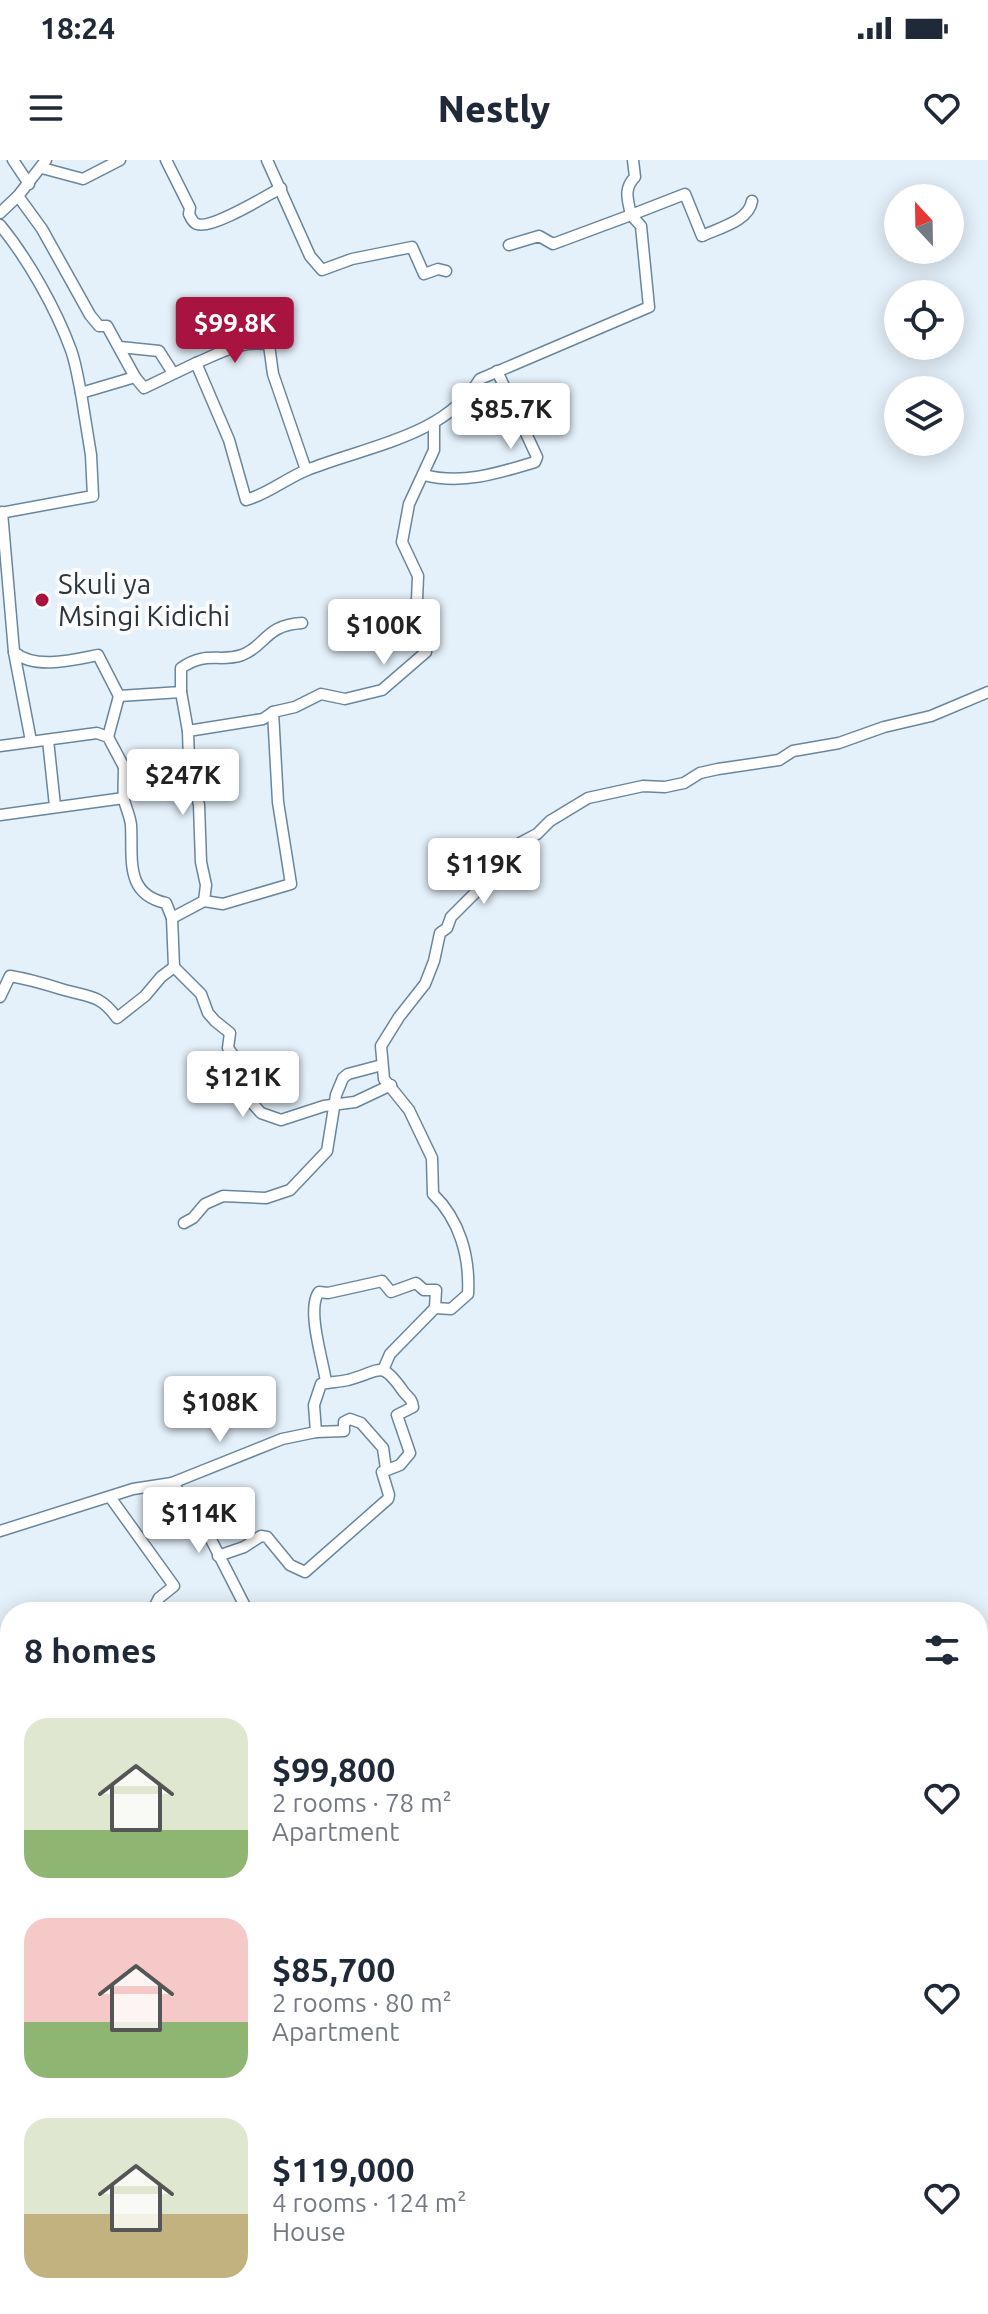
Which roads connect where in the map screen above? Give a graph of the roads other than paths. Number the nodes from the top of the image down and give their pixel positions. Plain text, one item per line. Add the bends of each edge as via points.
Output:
1 (13, 160) edge
2 (120, 160) edge
3 (166, 160) edge
4 (267, 160) edge
5 (633, 160) edge
6 (44, 164) edge
7 (29, 184) junction
8 (281, 188) junction
9 (18, 196) junction
10 (752, 201) dead end
11 (0, 213) edge
12 (631, 215) junction
13 (0, 225) edge
14 (509, 245) dead end
15 (446, 271) dead end
16 (120, 347) junction
17 (196, 363) junction
18 (497, 371) junction
19 (173, 373) junction
20 (135, 377) junction
21 (81, 393) junction
22 (434, 424) junction
23 (306, 470) junction
24 (424, 475) junction
25 (1, 512) edge
26 (302, 623) dead end
27 (14, 652) junction
28 (181, 692) junction
29 (988, 692) edge
30 (119, 696) junction
31 (273, 712) junction
32 (188, 731) junction
33 (108, 737) junction
34 (48, 740) junction
35 (31, 741) junction
36 (0, 746) edge
37 (189, 762) junction
38 (124, 767) junction
39 (124, 798) junction
40 (55, 806) junction
41 (0, 815) edge
42 (204, 901) junction
43 (172, 918) junction
44 (174, 967) junction
45 (0, 997) edge
46 (382, 1065) junction
47 (391, 1085) junction
48 (334, 1105) junction
49 (184, 1223) dead end
50 (435, 1308) junction
51 (383, 1370) junction
52 (326, 1382) junction
53 (316, 1432) junction
54 (386, 1469) junction
55 (172, 1483) junction
56 (110, 1497) junction
57 (0, 1531) edge
58 (218, 1556) junction
59 (157, 1602) edge
60 (243, 1602) edge

1 - 7 street
2 - 6 street via 83,179
3 - 8 street via 189,214 200,225 217,222
4 - 8 street
5 - 12 street via 635,177 626,192
6 - 7 street
7 - 9 street
8 - 15 street via 310,256 322,270 412,247 424,274
9 - 11 street
9 - 16 street via 90,315 99,326 107,326
10 - 12 street via 743,216 702,236 685,194
12 - 14 street via 553,244 539,236
12 - 18 street via 641,226 649,307
13 - 21 street via 16,243 61,324
16 - 19 street via 159,351
16 - 20 street
17 - 19 street
17 - 23 street via 240,345 269,345 273,374
17 - 23 street via 229,440 246,500
18 - 22 street via 480,379 467,399
18 - 24 street via 523,422 535,462 454,480
19 - 20 street via 144,388
20 - 21 street
21 - 25 street via 93,496
22 - 23 street
22 - 24 street via 434,450
24 - 31 street via 409,504 402,542 418,576 417,600 427,623 426,652 382,690 345,699 321,694
25 - 27 street
26 - 28 street via 272,630 239,656 193,660 181,668
27 - 30 street via 34,661 98,655
27 - 35 street
28 - 30 street
28 - 32 street
29 - 46 street via 931,716 793,751 779,760 700,773 665,787 620,790 566,810 520,843 451,917 440,933 425,984 381,1046
30 - 33 street
31 - 32 street via 263,719
31 - 42 street via 278,802 291,884 223,904
32 - 37 street
33 - 34 street via 97,733
33 - 38 street
34 - 35 street
34 - 40 street
35 - 36 street
37 - 38 street
37 - 42 street via 199,805
38 - 39 street
39 - 40 street
39 - 43 street via 131,869 141,890 151,900 166,903
40 - 41 street
42 - 43 street
43 - 44 street
44 - 45 street via 117,1018 90,994 41,981 10,976
44 - 48 street via 230,1033 228,1048 241,1066 246,1096 261,1113 281,1120
46 - 47 street
46 - 48 street via 348,1074
47 - 48 street via 355,1102
47 - 50 street via 422,1132 432,1158 433,1194 451,1215 469,1273 468,1294 451,1309
48 - 49 street via 327,1151 290,1190 266,1198 223,1196
50 - 51 street via 390,1354
50 - 52 street via 436,1290 416,1283 391,1292 382,1281 319,1292 316,1333
51 - 52 street
51 - 54 street via 413,1401 413,1407 397,1415 410,1453 400,1465
52 - 53 street via 316,1396
53 - 54 street via 344,1431 344,1422 357,1419 383,1448
53 - 55 street via 247,1451
54 - 58 street via 382,1472 388,1499 305,1572 290,1565 267,1537
55 - 56 street
55 - 58 street via 199,1516
56 - 57 street
56 - 59 street via 174,1586
58 - 60 street

